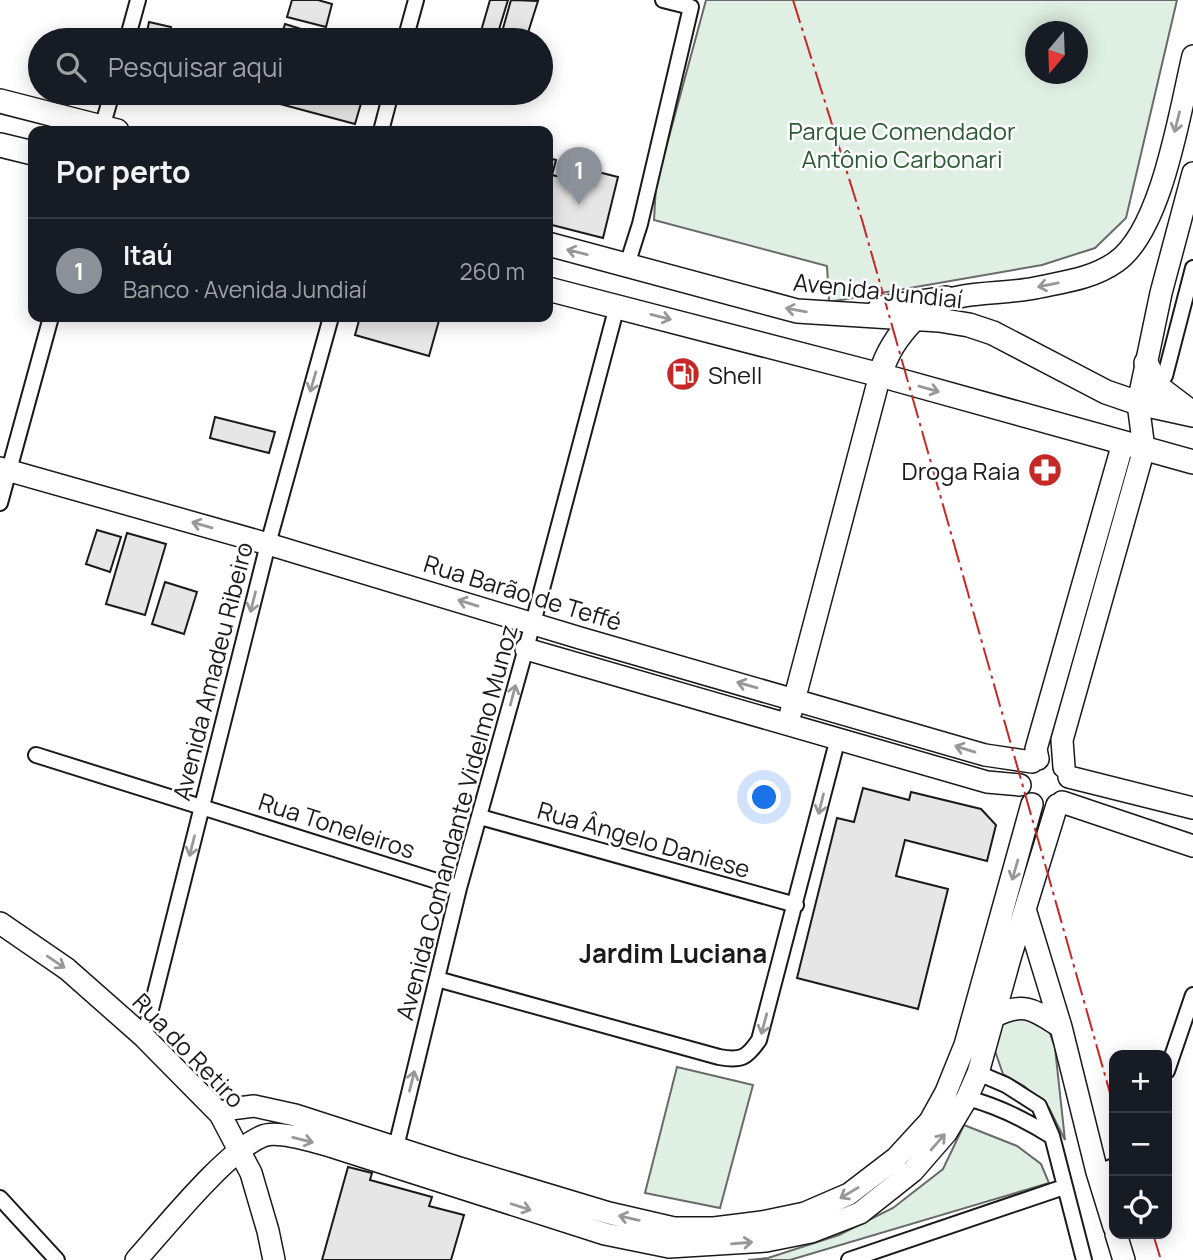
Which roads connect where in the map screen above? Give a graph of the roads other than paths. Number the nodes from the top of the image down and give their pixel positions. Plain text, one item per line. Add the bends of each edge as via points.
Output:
1 (138, 0) edge
2 (416, 0) edge
3 (663, 0) edge
4 (130, 28) edge
5 (408, 28) edge
6 (1193, 56) edge
7 (0, 101) edge
8 (110, 105) edge
9 (388, 105) edge
10 (92, 126) edge
11 (108, 126) edge
12 (382, 126) edge
13 (0, 145) edge
14 (28, 152) edge
15 (1193, 173) edge
16 (553, 245) edge
17 (627, 265) junction
18 (1193, 268) edge
19 (553, 290) edge
20 (1161, 293) junction
21 (946, 298) junction
22 (1185, 298) junction
23 (617, 306) junction
24 (832, 314) junction
25 (913, 320) junction
26 (49, 322) edge
27 (330, 322) edge
28 (1155, 369) junction
29 (880, 375) junction
30 (1138, 403) junction
31 (1193, 414) edge
32 (1133, 446) junction
33 (1193, 462) edge
34 (4, 470) edge
35 (0, 503) edge
36 (268, 544) junction
37 (533, 623) junction
38 (580, 638) junction
39 (526, 649) junction
40 (551, 657) junction
41 (794, 698) junction
42 (788, 724) junction
43 (838, 738) junction
44 (36, 754) dead end
45 (1035, 760) junction
46 (1067, 772) junction
47 (1020, 785) junction
48 (1059, 803) junction
49 (1032, 804) junction
50 (202, 806) junction
51 (1193, 808) edge
52 (480, 817) junction
53 (1193, 846) edge
54 (459, 888) junction
55 (796, 905) junction
56 (1026, 909) junction
57 (0, 923) edge
58 (437, 979) junction
59 (1193, 995) edge
60 (995, 1016) junction
61 (1061, 1027) junction
62 (144, 1037) junction
63 (1172, 1056) edge
64 (978, 1073) junction
65 (967, 1098) junction
66 (220, 1114) junction
67 (1052, 1136) junction
68 (396, 1147) junction
69 (241, 1151) junction
70 (375, 1160) junction
71 (1106, 1169) edge
72 (1064, 1186) junction
73 (1109, 1191) edge
74 (0, 1198) edge
75 (1118, 1239) edge
76 (57, 1260) edge
77 (136, 1260) edge
78 (274, 1260) edge
79 (849, 1260) edge
80 (1084, 1260) edge
81 (1124, 1260) edge

1 - 4 street
2 - 5 street
3 - 17 street via 691,7
6 -> 21 main road via 1155,207 1133,246 1116,262 1085,278
7 - 10 main road
8 - 11 street
9 - 12 street
13 - 14 main road
15 - 20 main road
17 -> 16 main road, Avenida Jundiaí
24 -> 17 main road, Avenida Jundiaí via 797,311
18 - 22 street
19 - 23 main road
20 - 22 street
20 - 28 main road
21 - 24 main road
21 - 25 main road
22 - 28 street
23 -> 29 main road
23 - 37 street, Avenida Comandante Videlmo Munoz
24 - 25 main road, Avenida Jundiaí
25 - 29 main road via 897,336
25 - 30 main road, Avenida Jundiaí via 939,320 993,333 1106,392
26 - 34 street
27 -> 36 street, Avenida Amadeu Ribeiro
28 - 30 main road
28 - 31 main road via 1158,387
29 -> 32 main road
29 - 41 main road
30 - 31 main road, Avenida Jundiaí
30 - 32 main road
32 - 33 main road
32 - 45 main road
32 - 46 main road via 1062,740
34 - 35 street
36 -> 34 main road, Rua Barão de Teffé
37 -> 36 main road, Rua Barão de Teffé
36 -> 50 street, Avenida Amadeu Ribeiro
37 - 38 main road, Rua Barão de Teffé
37 - 39 street, Avenida Comandante Videlmo Munoz
38 - 40 main road
41 -> 38 main road, Rua Barão de Teffé
39 - 40 main road
52 -> 39 street, Avenida Comandante Videlmo Munoz
40 - 42 main road
41 - 42 main road
45 -> 41 main road, Rua Barão de Teffé via 985,754
42 - 43 main road
43 - 47 main road via 987,782
43 -> 55 street
44 - 50 street, Rua Toneleiros
45 - 46 main road via 1052,759
45 - 47 main road via 1023,772
46 - 48 main road via 1069,790
46 - 51 main road
47 - 49 main road
48 - 49 main road via 1045,808
48 - 53 main road
48 - 56 main road
49 -> 68 main road via 964,1045 946,1092 930,1121 905,1149 849,1194 805,1213 762,1222 674,1228 609,1213
50 - 54 street, Rua Toneleiros
50 -> 62 street, Avenida Amadeu Ribeiro
52 - 54 street, Avenida Comandante Videlmo Munoz
52 - 55 street, Rua Ângelo Daniese
54 - 58 street, Avenida Comandante Videlmo Munoz
55 -> 58 street via 759,1040 750,1053 736,1060
56 - 60 main road
56 - 61 main road
57 -> 62 main road, Rua do Retiro via 67,969
68 -> 58 street, Avenida Comandante Videlmo Munoz
59 - 63 street
60 - 61 main road via 1014,1007 1037,1012
60 - 64 main road
61 - 71 main road
62 - 66 main road, Rua do Retiro
64 - 65 main road
64 - 67 street via 1039,1106
65 - 67 street via 1027,1120
70 -> 65 main road via 605,1234 656,1245 766,1241 860,1213 913,1171 946,1133
66 - 68 main road via 230,1108 254,1106
66 - 69 main road, Rua do Retiro
67 - 72 street
68 - 70 main road
69 -> 70 main road via 265,1135 294,1137
69 - 77 main road
69 - 78 main road, Rua do Retiro
71 - 73 main road
72 - 79 street
72 - 80 street
74 - 76 street
75 - 81 main road

